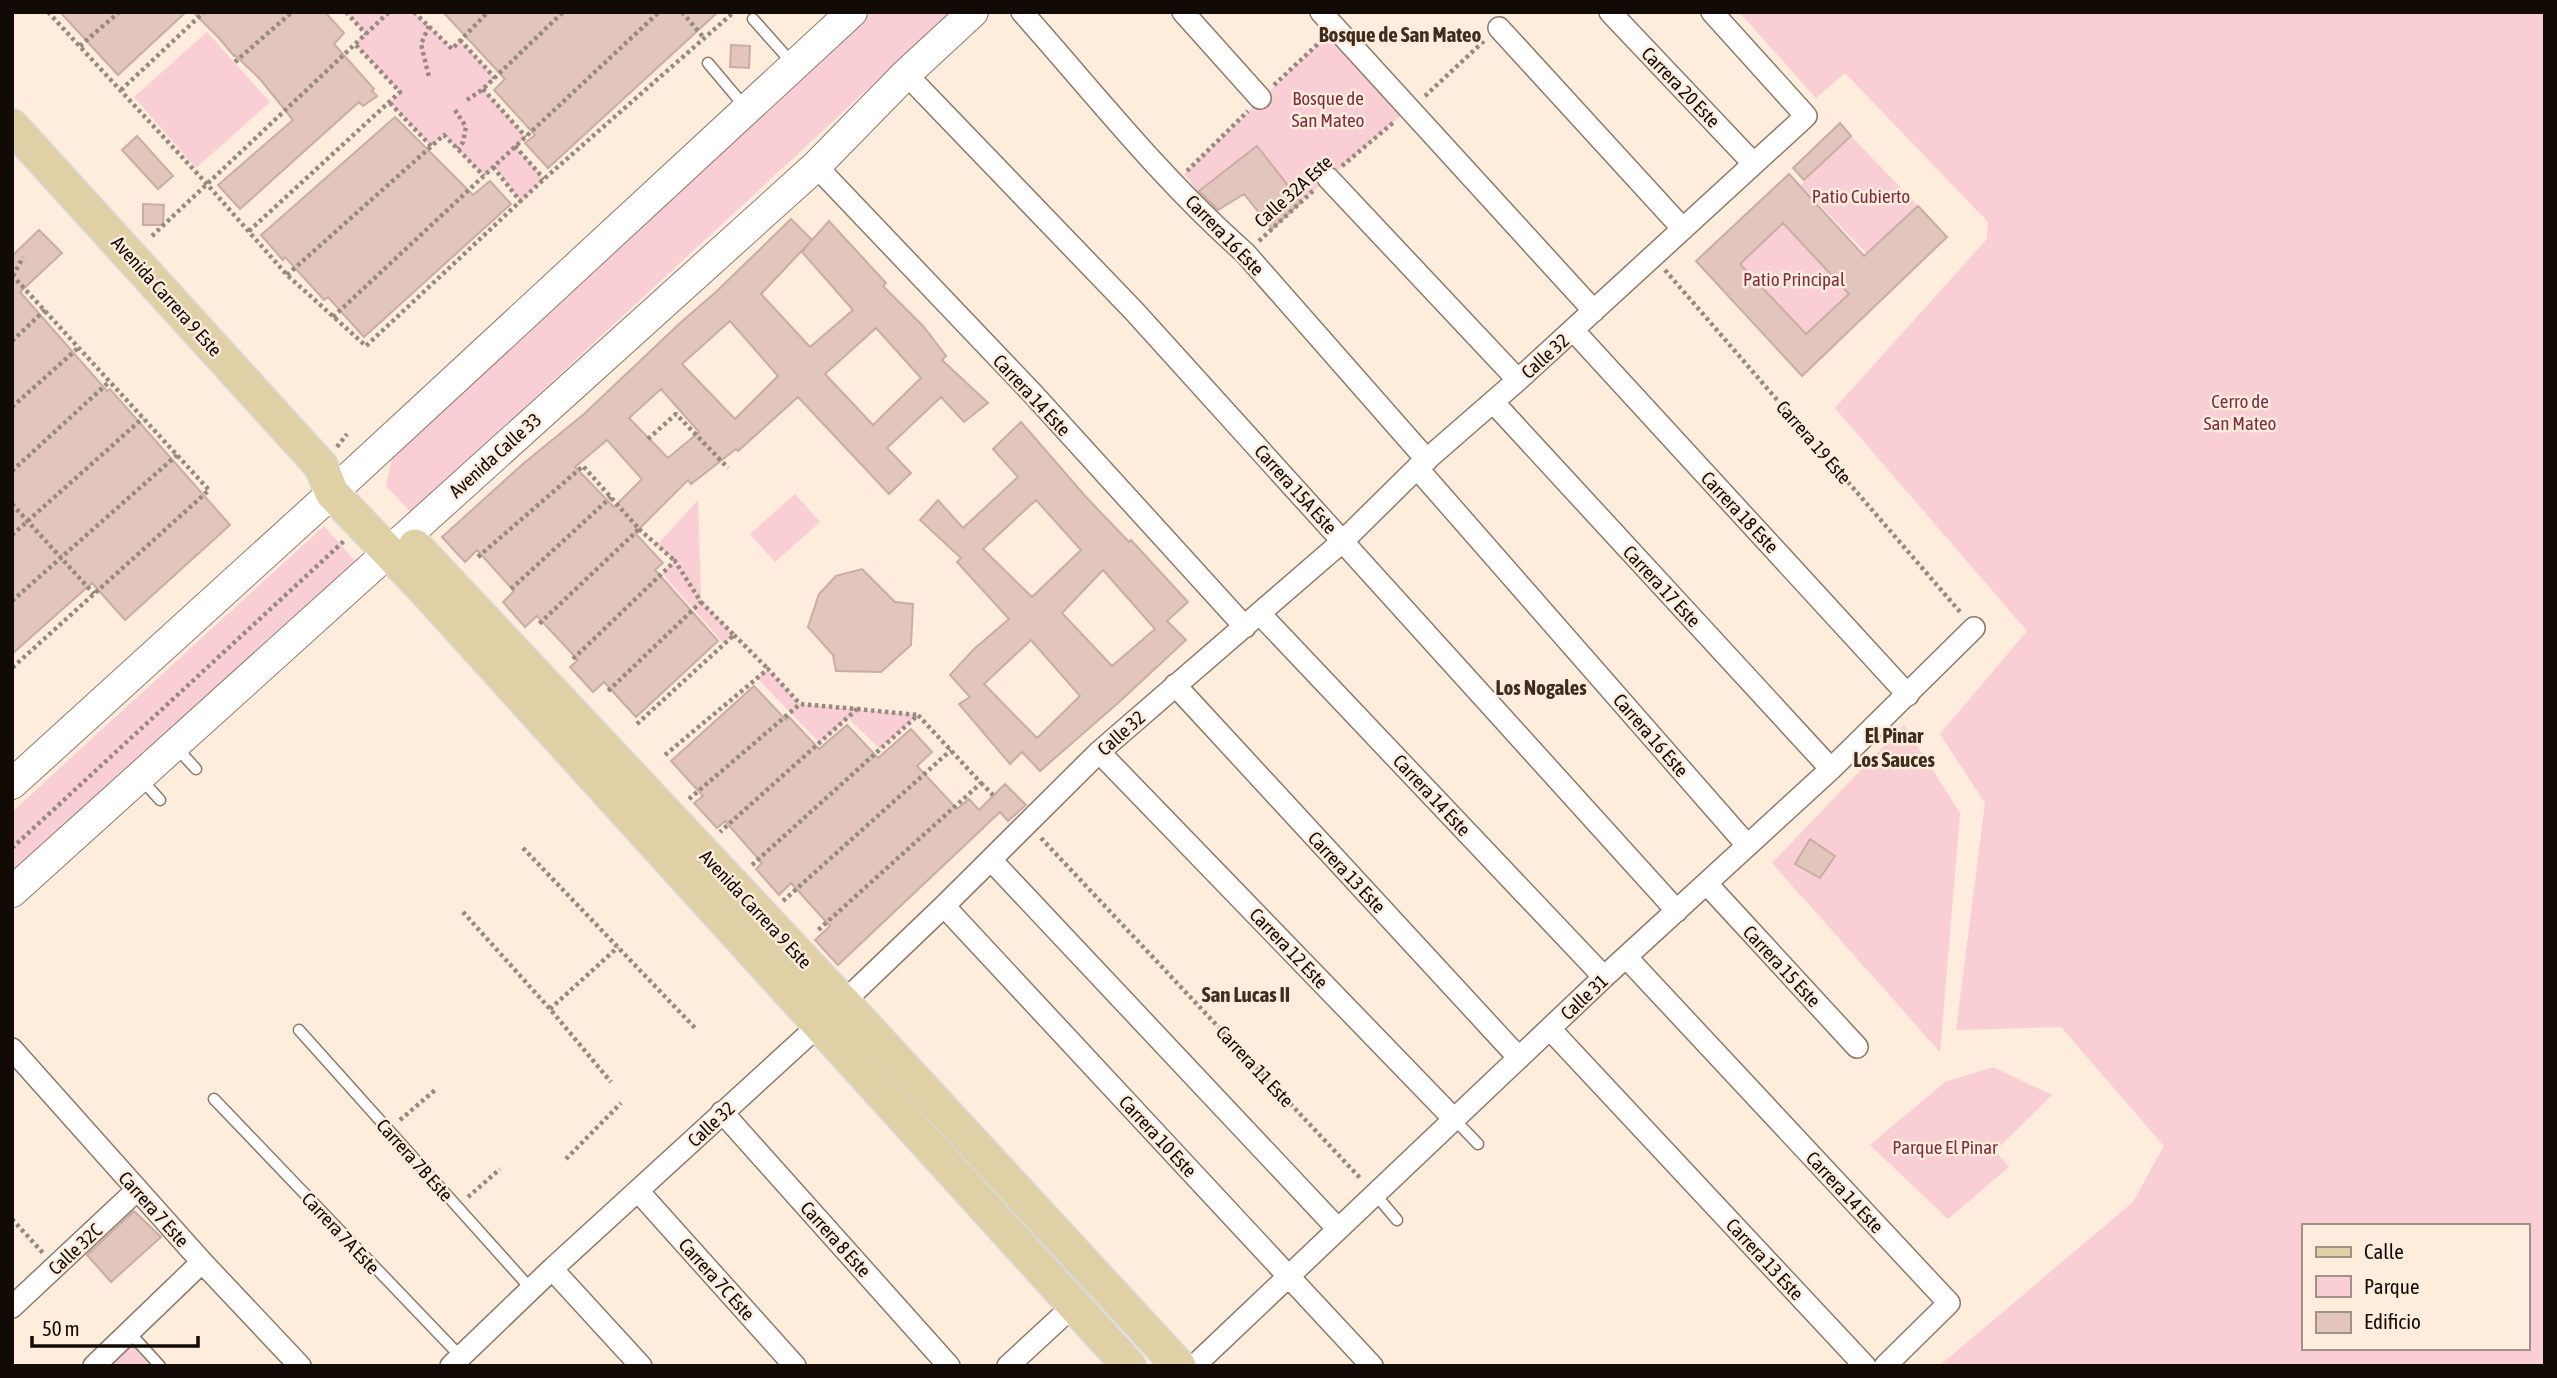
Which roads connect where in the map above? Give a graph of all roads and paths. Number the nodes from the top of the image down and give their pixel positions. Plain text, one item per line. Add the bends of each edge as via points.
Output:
1 (48, 12) edge
2 (119, 12) edge
3 (204, 12) edge
4 (292, 12) edge
5 (346, 12) edge
6 (389, 12) edge
7 (414, 12) edge
8 (488, 12) edge
9 (563, 12) edge
10 (659, 12) edge
11 (682, 12) edge
12 (734, 12) edge
13 (852, 12) edge
14 (973, 12) edge
15 (1022, 12) edge
16 (1183, 12) edge
17 (1321, 12) edge
18 (1610, 12) edge
19 (1712, 12) edge
20 (753, 19) dead end
21 (429, 26) junction
22 (1499, 28) joint
23 (366, 33) junction
24 (704, 38) junction
25 (460, 40) junction
26 (355, 44) junction
27 (80, 46) junction
28 (235, 62) dead end
29 (708, 63) dead end
30 (794, 65) junction
31 (906, 74) junction
32 (429, 76) dead end
33 (495, 78) junction
34 (483, 89) junction
35 (121, 90) junction
36 (1260, 98) dead end
37 (467, 100) dead end
38 (390, 103) junction
39 (746, 109) junction
40 (456, 110) dead end
41 (1409, 110) junction
42 (12, 126) edge
43 (526, 137) junction
44 (431, 146) junction
45 (516, 146) junction
46 (458, 149) junction
47 (1753, 163) junction
48 (816, 166) junction
49 (493, 167) junction
50 (484, 176) junction
51 (1328, 178) junction
52 (544, 179) junction
53 (206, 183) junction
54 (521, 202) junction
55 (1683, 229) junction
56 (249, 231) junction
57 (152, 236) dead end
58 (1245, 253) junction
59 (1653, 256) junction
60 (23, 257) dead end
61 (287, 275) junction
62 (12, 276) edge
63 (45, 310) junction
64 (1594, 312) junction
65 (333, 317) junction
66 (1573, 330) junction
67 (12, 341) edge
68 (78, 348) junction
69 (1518, 380) junction
70 (110, 381) junction
71 (1493, 402) junction
72 (12, 407) edge
73 (143, 418) junction
74 (648, 439) dead end
75 (177, 455) junction
76 (1422, 464) junction
77 (727, 468) dead end
78 (12, 471) edge
79 (334, 479) junction
80 (611, 497) junction
81 (12, 503) edge
82 (27, 521) junction
83 (362, 524) junction
84 (639, 529) junction
85 (12, 534) edge
86 (1343, 541) junction
87 (396, 543) junction
88 (60, 557) junction
89 (478, 557) dead end
90 (675, 561) junction
91 (510, 589) dead end
92 (94, 594) junction
93 (12, 600) edge
94 (701, 601) junction
95 (1253, 621) junction
96 (538, 624) dead end
97 (1974, 628) joint
98 (734, 635) junction
99 (573, 659) dead end
100 (12, 668) edge
101 (768, 669) junction
102 (1175, 685) junction
103 (606, 692) dead end
104 (1908, 695) junction
105 (800, 704) junction
106 (857, 709) junction
107 (918, 715) junction
108 (637, 724) dead end
109 (174, 744) junction
110 (951, 750) junction
111 (1100, 752) junction
112 (666, 755) dead end
113 (195, 769) dead end
114 (1830, 769) junction
115 (139, 777) junction
116 (981, 783) junction
117 (12, 784) edge
118 (993, 795) dead end
119 (689, 799) dead end
120 (160, 800) dead end
121 (1026, 822) junction
122 (717, 835) dead end
123 (1747, 845) junction
124 (12, 848) edge
125 (523, 848) dead end
126 (991, 860) junction
127 (752, 865) dead end
128 (1707, 884) junction
129 (12, 892) edge
130 (783, 901) dead end
131 (944, 906) junction
132 (1677, 911) junction
133 (463, 912) dead end
134 (816, 932) dead end
135 (618, 947) junction
136 (1626, 958) junction
137 (1604, 977) junction
138 (843, 1002) junction
139 (550, 1009) junction
140 (819, 1024) junction
141 (1550, 1029) junction
142 (299, 1030) dead end
143 (697, 1030) dead end
144 (1857, 1047) dead end
145 (12, 1049) edge
146 (1519, 1058) junction
147 (611, 1082) dead end
148 (435, 1090) dead end
149 (214, 1099) dead end
150 (621, 1103) dead end
151 (722, 1112) junction
152 (1454, 1119) junction
153 (388, 1130) junction
154 (1478, 1144) dead end
155 (566, 1158) dead end
156 (500, 1169) dead end
157 (137, 1190) junction
158 (638, 1191) junction
159 (1375, 1194) junction
160 (457, 1207) junction
161 (12, 1219) edge
162 (1397, 1220) dead end
163 (1338, 1229) junction
164 (202, 1262) junction
165 (55, 1267) junction
166 (552, 1269) junction
167 (1289, 1276) junction
168 (531, 1289) junction
169 (1073, 1306) junction
170 (12, 1307) edge
171 (129, 1332) junction
172 (460, 1363) edge
173 (299, 1365) edge
174 (93, 1366) edge
175 (160, 1366) edge
176 (641, 1366) edge
177 (795, 1366) edge
178 (949, 1366) edge
179 (1008, 1366) edge
180 (1129, 1366) edge
181 (1179, 1366) edge
182 (1194, 1366) edge
183 (1372, 1366) edge
184 (1865, 1366) edge
185 (1885, 1366) edge

1 - 27 path
2 - 27 path
3 - 35 path
4 - 28 path
5 - 23 path
6 - 23 path
7 - 21 path
8 - 25 path
9 - 33 path
10 - 43 path
11 - 24 path
12 - 24 path
13 - 30 street
14 - 31 street, Avenida Calle 33
15 - 58 street, Carrera 16 Este via 1175,184
16 - 36 street
17 - 41 street
18 - 47 street, Carrera 20 Este
19 - 47 street, Calle 32 via 1806,116
20 - 30 lane
21 - 25 path via 452,49
21 - 32 path via 421,44
22 - 41 path, Calle 32A Este
22 - 55 street
23 - 26 path
24 - 52 path
25 - 33 path
26 - 38 path via 400,92
26 - 53 path
27 - 35 path
29 - 39 lane
30 - 39 street
31 - 48 street, Avenida Calle 33
31 - 86 street, Carrera 15A Este via 1134,311
33 - 34 path
34 - 37 path
34 - 43 path
35 - 53 path
38 - 44 path
38 - 56 path
39 - 79 street
40 - 46 path via 466,127
41 - 51 path, Calle 32A Este
41 - 64 street
42 - 79 main road, Avenida Carrera 9 Este
43 - 45 path
44 - 46 path via 444,135
44 - 61 path
45 - 49 path
45 - 52 path
46 - 50 path
47 - 55 street, Calle 32
48 - 87 street, Avenida Calle 33
48 - 95 street, Carrera 14 Este
49 - 50 path
49 - 54 path
50 - 65 path
51 - 58 path, Calle 32A Este
51 - 69 street
52 - 54 path
53 - 56 path
53 - 57 path
54 - 65 path via 366,346
55 - 59 street, Calle 32
56 - 61 path
58 - 76 street, Carrera 16 Este
59 - 64 street, Calle 32
59 - 97 path, Carrera 19 Este
60 - 62 path
61 - 65 path
62 - 63 path
63 - 67 path
63 - 68 path
64 - 66 street, Calle 32
66 - 69 street, Calle 32
66 - 104 street, Carrera 18 Este
68 - 70 path
68 - 72 path
69 - 71 street, Calle 32
70 - 73 path
70 - 78 path
71 - 76 street, Calle 32
71 - 114 street, Carrera 17 Este
73 - 75 path
73 - 82 path
74 - 77 path via 676,414
75 - 88 path
75 - 92 path via 209,489
76 - 86 street, Calle 32
76 - 123 street, Carrera 16 Este
79 - 83 main road, Avenida Carrera 9 Este
79 - 87 main road, Avenida Carrera 9 Este
79 - 117 street
80 - 84 path
80 - 89 path via 583,466
80 - 91 path
81 - 82 path
82 - 85 path
82 - 88 path
83 - 87 main road, Avenida Carrera 9 Este
83 - 124 path
84 - 90 path
84 - 96 path
86 - 95 street, Calle 32
86 - 132 street, Carrera 15A Este
87 - 109 street, Avenida Calle 33
87 - 138 main road, Avenida Carrera 9 Este
87 - 140 main road, Avenida Carrera 9 Este
88 - 92 path
88 - 93 path
90 - 94 path
90 - 99 path
92 - 100 path
94 - 98 path
94 - 103 path
95 - 102 street, Calle 32
95 - 137 street, Carrera 14 Este
97 - 104 street, Calle 31
98 - 101 path
98 - 108 path
101 - 105 path
101 - 112 path
102 - 111 street, Calle 32
102 - 146 street, Carrera 13 Este
104 - 114 street, Calle 31
105 - 106 path
105 - 119 path
106 - 107 path
106 - 122 path
107 - 110 path
107 - 127 path
109 - 113 lane
109 - 115 street, Avenida Calle 33
110 - 116 path
110 - 130 path
111 - 121 street, Calle 32
111 - 152 street, Carrera 12 Este
114 - 123 street, Calle 31
115 - 120 lane
115 - 129 street, Avenida Calle 33
116 - 118 path
116 - 134 path
121 - 126 street, Calle 32
121 - 159 path, Carrera 11 Este
123 - 128 street, Calle 31
125 - 135 path
126 - 131 street, Calle 32
126 - 163 street
128 - 132 street, Calle 31
128 - 144 street, Carrera 15 Este
131 - 138 street, Calle 32
131 - 167 street, Carrera 10 Este
132 - 136 street, Calle 31
133 - 139 path
135 - 139 path
135 - 143 path
136 - 137 street, Calle 31
136 - 185 street, Carrera 14 Este via 1949,1303
137 - 141 street, Calle 31
138 - 140 street, Calle 32
138 - 181 main road, Avenida Carrera 9 Este
139 - 147 path
140 - 151 street, Calle 32
140 - 169 main road, Avenida Carrera 9 Este
141 - 146 street, Calle 31
141 - 184 street, Carrera 13 Este
142 - 153 lane, Carrera 7B Este
145 - 157 street, Carrera 7 Este
146 - 152 street, Calle 31
148 - 153 path
149 - 172 lane, Carrera 7A Este
150 - 155 path
151 - 158 street, Calle 32
151 - 178 street, Carrera 8 Este
152 - 154 lane, Carrera 12 Este
152 - 159 street, Calle 31
153 - 160 lane, Carrera 7B Este
156 - 160 path
157 - 164 street, Carrera 7 Este
157 - 165 street, Calle 32C
158 - 166 street, Calle 32
158 - 177 street, Carrera 7C Este
159 - 162 lane
159 - 163 street, Calle 31
160 - 168 lane, Carrera 7B Este
161 - 165 path
163 - 167 street, Calle 31
164 - 171 street
164 - 173 street, Carrera 7 Este
165 - 170 street, Calle 32C
166 - 168 street, Calle 32
166 - 176 street
167 - 182 street, Calle 31
167 - 183 street, Carrera 10 Este
168 - 172 street, Calle 32
169 - 179 street
169 - 180 main road, Avenida Carrera 9 Este
171 - 174 street
171 - 175 lane

